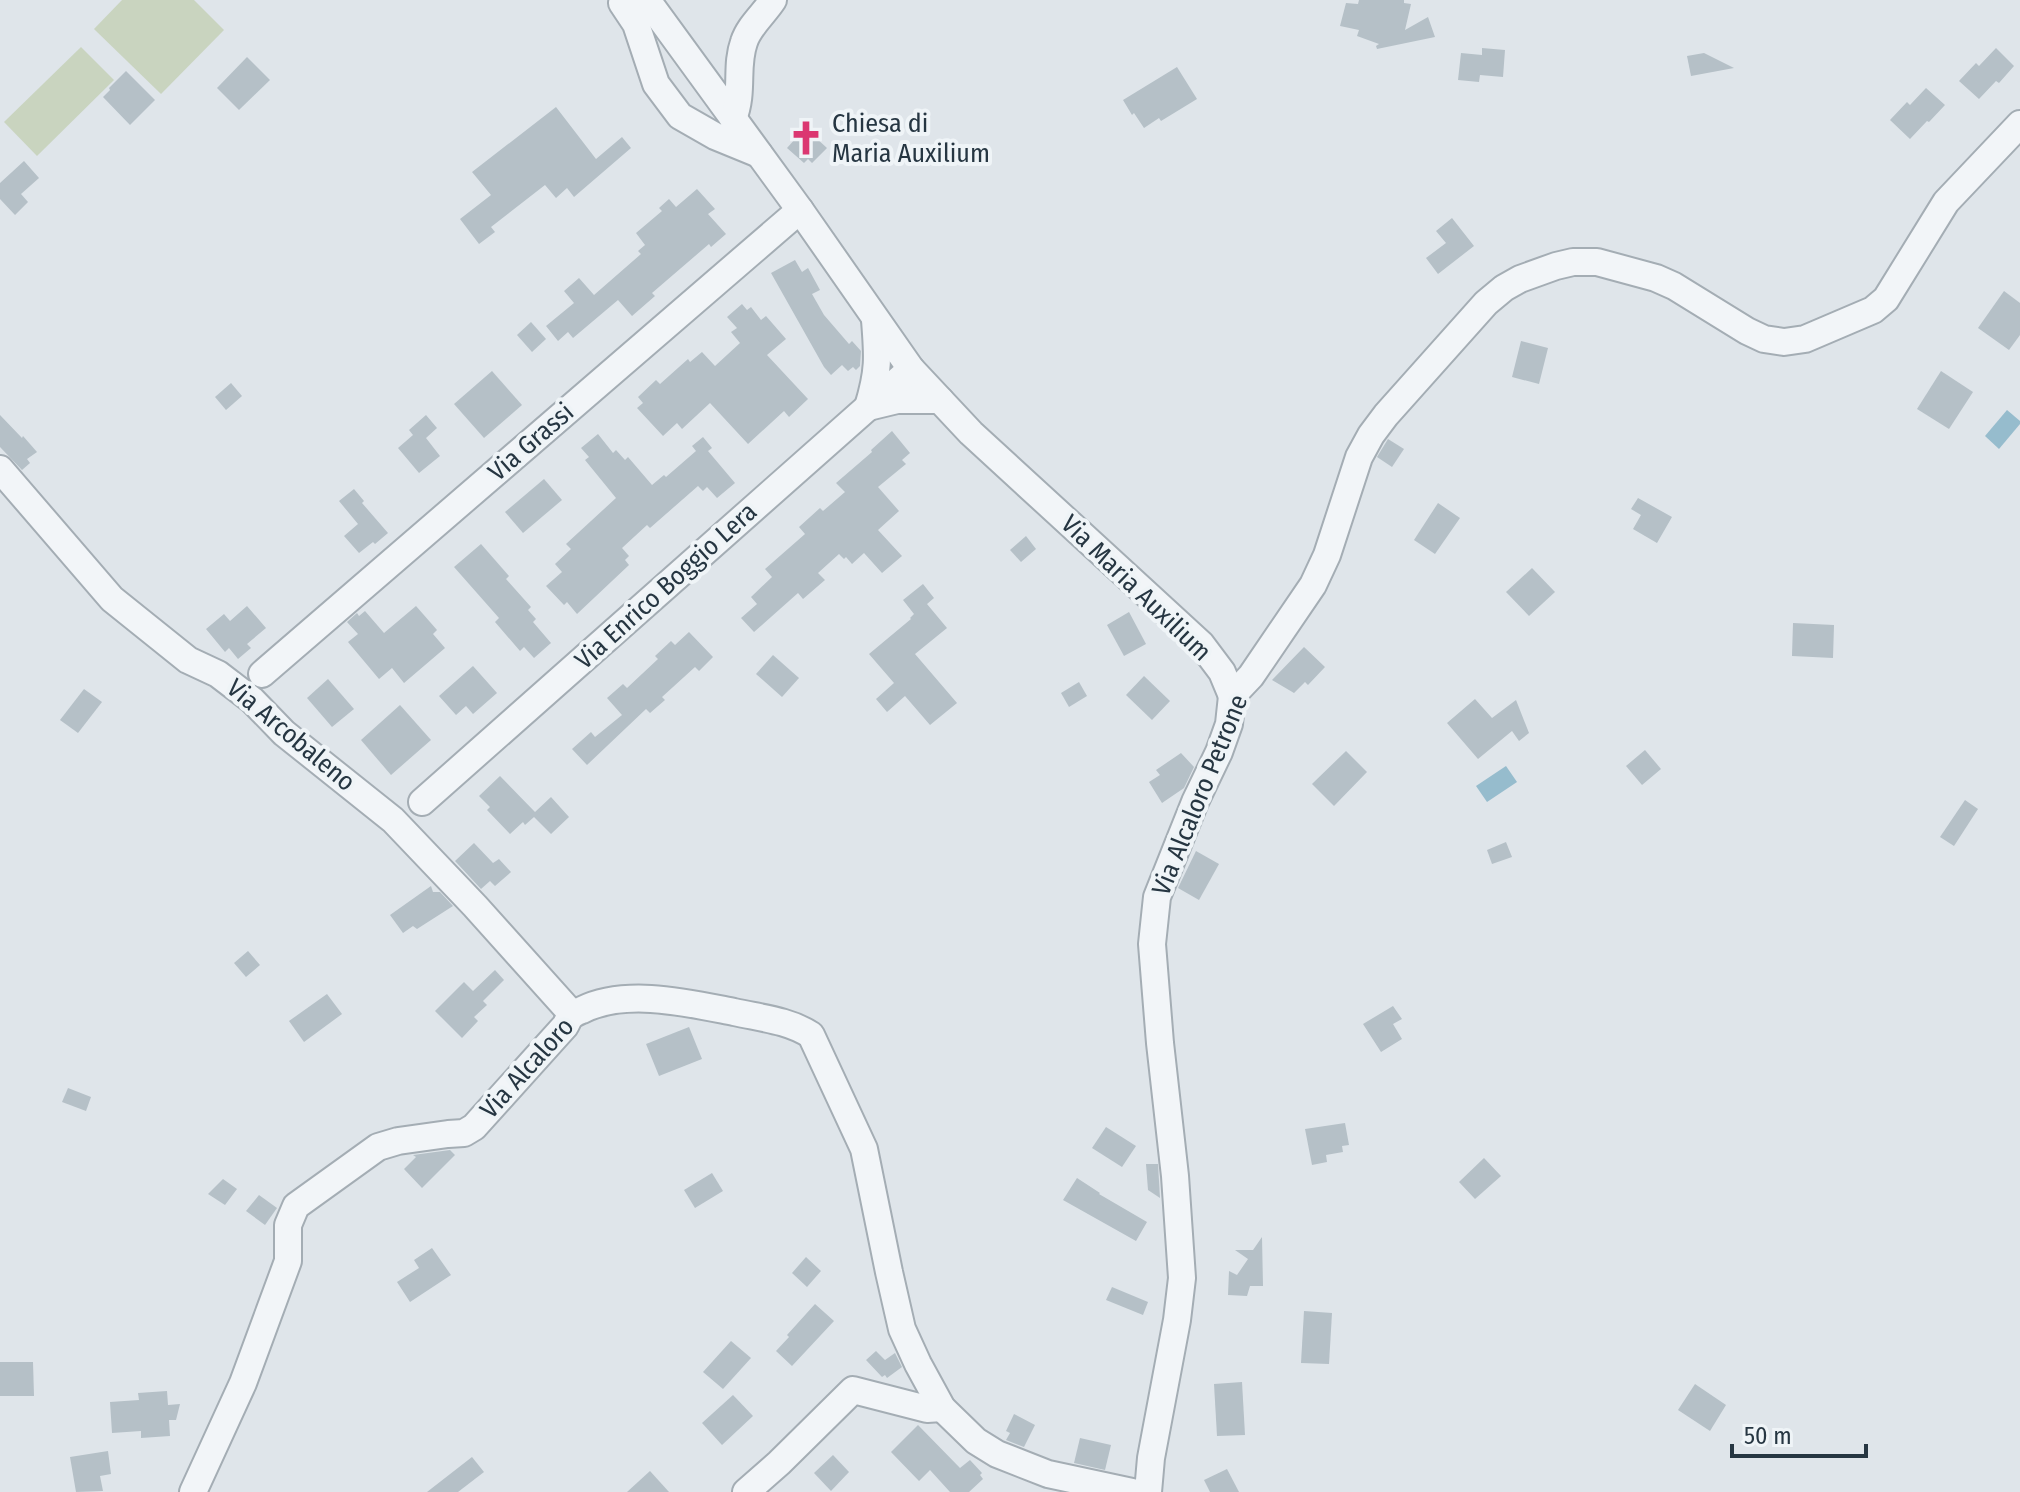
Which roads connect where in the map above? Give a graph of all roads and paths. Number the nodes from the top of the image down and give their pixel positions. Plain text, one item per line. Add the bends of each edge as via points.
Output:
1 (773, 0) edge
2 (634, 2) edge
3 (733, 119) junction
4 (2020, 124) edge
5 (766, 163) junction
6 (800, 210) junction
7 (763, 242) junction
8 (830, 253) junction
9 (874, 317) junction
10 (911, 369) junction
11 (940, 400) junction
12 (868, 407) junction
13 (0, 469) edge
14 (262, 674) dead end
15 (1232, 696) junction
16 (422, 802) dead end
17 (572, 1014) junction
18 (942, 1408) junction
19 (1043, 1483) edge
20 (193, 1492) edge
21 (746, 1492) edge
22 (1132, 1492) edge
23 (1148, 1492) edge

1 - 3 street via 743,43 740,103
2 - 3 street, Via Maria Auxilium
2 - 5 street via 656,84 680,116
3 - 5 street, Via Maria Auxilium
4 - 15 street, Via Alcaloro Petrone via 1946,202 1886,299 1873,310 1805,339 1764,339 1665,282 1597,262 1556,266 1504,288 1371,435 1313,585
5 - 6 street, Via Maria Auxilium
5 - 7 street via 776,192
6 - 7 street, Via Grassi
6 - 8 street, Via Maria Auxilium
7 - 8 street via 797,238
7 - 14 street, Via Grassi
8 - 9 street, Via Maria Auxilium
9 - 10 street, Via Maria Auxilium
9 - 12 street via 877,378
10 - 11 street, Via Maria Auxilium
10 - 12 street, Via Enrico Boggio Lera
11 - 12 street via 897,400
11 - 15 street, Via Maria Auxilium via 1201,644
12 - 16 street, Via Enrico Boggio Lera
13 - 17 street, Via Arcobaleno via 112,599 188,660 218,674 252,700 284,733 393,820
15 - 23 street, Via Alcaloro Petrone via 1219,752 1157,897 1152,944 1182,1278
17 - 18 street, Via Alcaloro via 608,1001 681,1002 783,1022 811,1035 864,1149 902,1329
17 - 20 street, Via Alcaloro via 474,1127 378,1147 296,1206 288,1225 288,1261 243,1383
18 - 19 street, Via Alcaloro via 976,1441
18 - 21 street via 853,1390
19 - 22 street, Via Alcaloro

